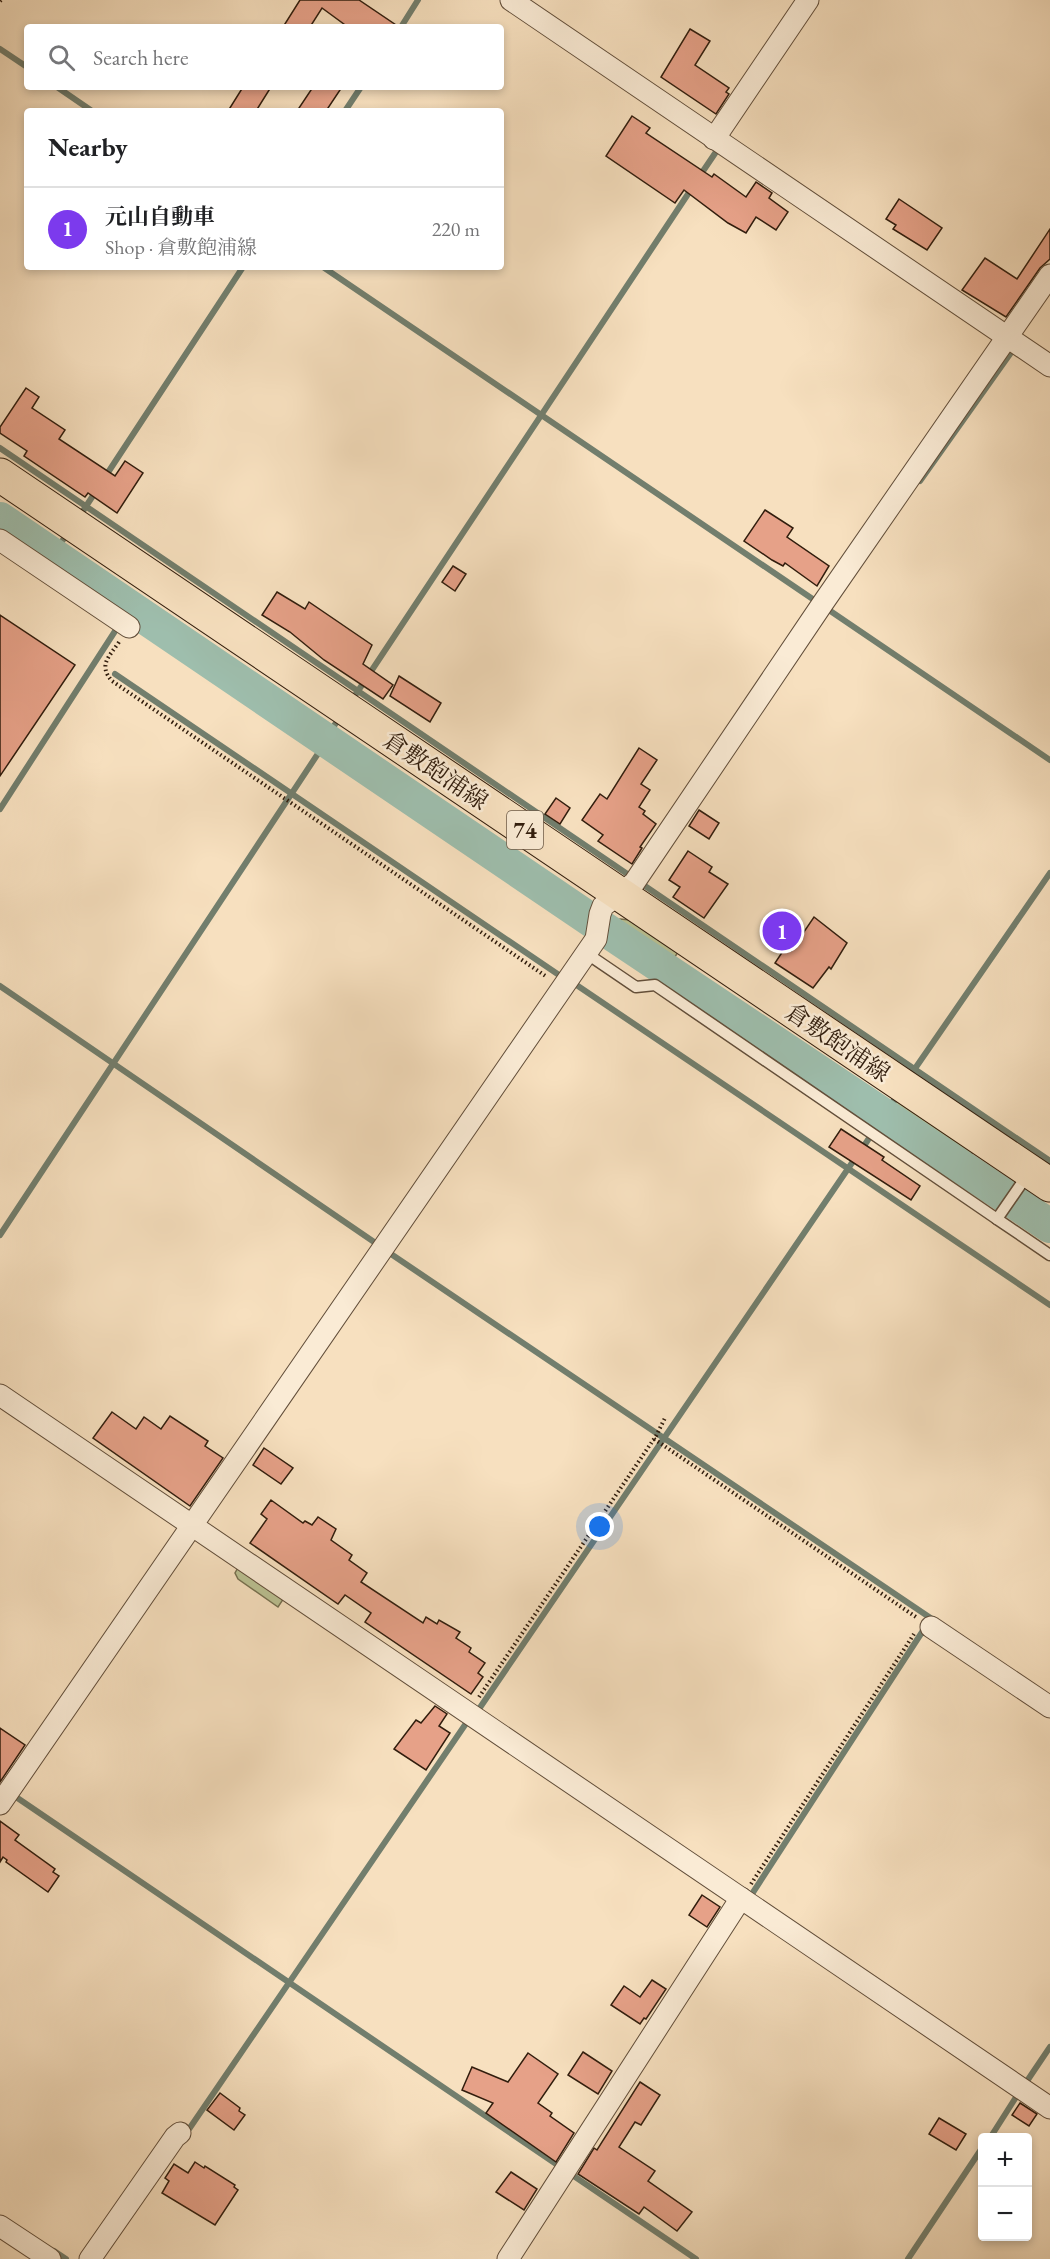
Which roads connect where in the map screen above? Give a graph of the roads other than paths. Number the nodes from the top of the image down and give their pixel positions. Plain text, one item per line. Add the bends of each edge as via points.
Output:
1 (511, 0) edge
2 (808, 0) edge
3 (719, 138) junction
4 (1050, 276) edge
5 (1013, 336) junction
6 (1050, 366) edge
7 (0, 475) edge
8 (0, 540) edge
9 (124, 624) road end
10 (618, 900) junction
11 (586, 953) junction
12 (1031, 1183) edge
13 (997, 1219) junction
14 (1050, 1256) edge
15 (0, 1395) edge
16 (192, 1526) junction
17 (923, 1626) road end
18 (1050, 1707) edge
19 (0, 1804) edge
20 (745, 1893) junction
21 (1050, 2108) edge
22 (180, 2133) dead end
23 (0, 2226) edge
24 (50, 2259) edge
25 (90, 2259) edge
26 (508, 2259) edge

1 - 3 street
2 - 3 street
3 - 5 street
4 - 5 street
5 - 6 street
5 - 10 street
7 - 10 main road, 倉敷飽浦線 / 74
8 - 9 street
10 - 11 street
10 - 12 main road, 倉敷飽浦線 / 74
11 - 13 lane via 636,987 655,985
11 - 16 street
12 - 13 lane
13 - 14 lane
15 - 16 street
16 - 19 street
16 - 20 street
17 - 18 street
20 - 21 street
20 - 26 street
22 - 25 street
23 - 24 street

